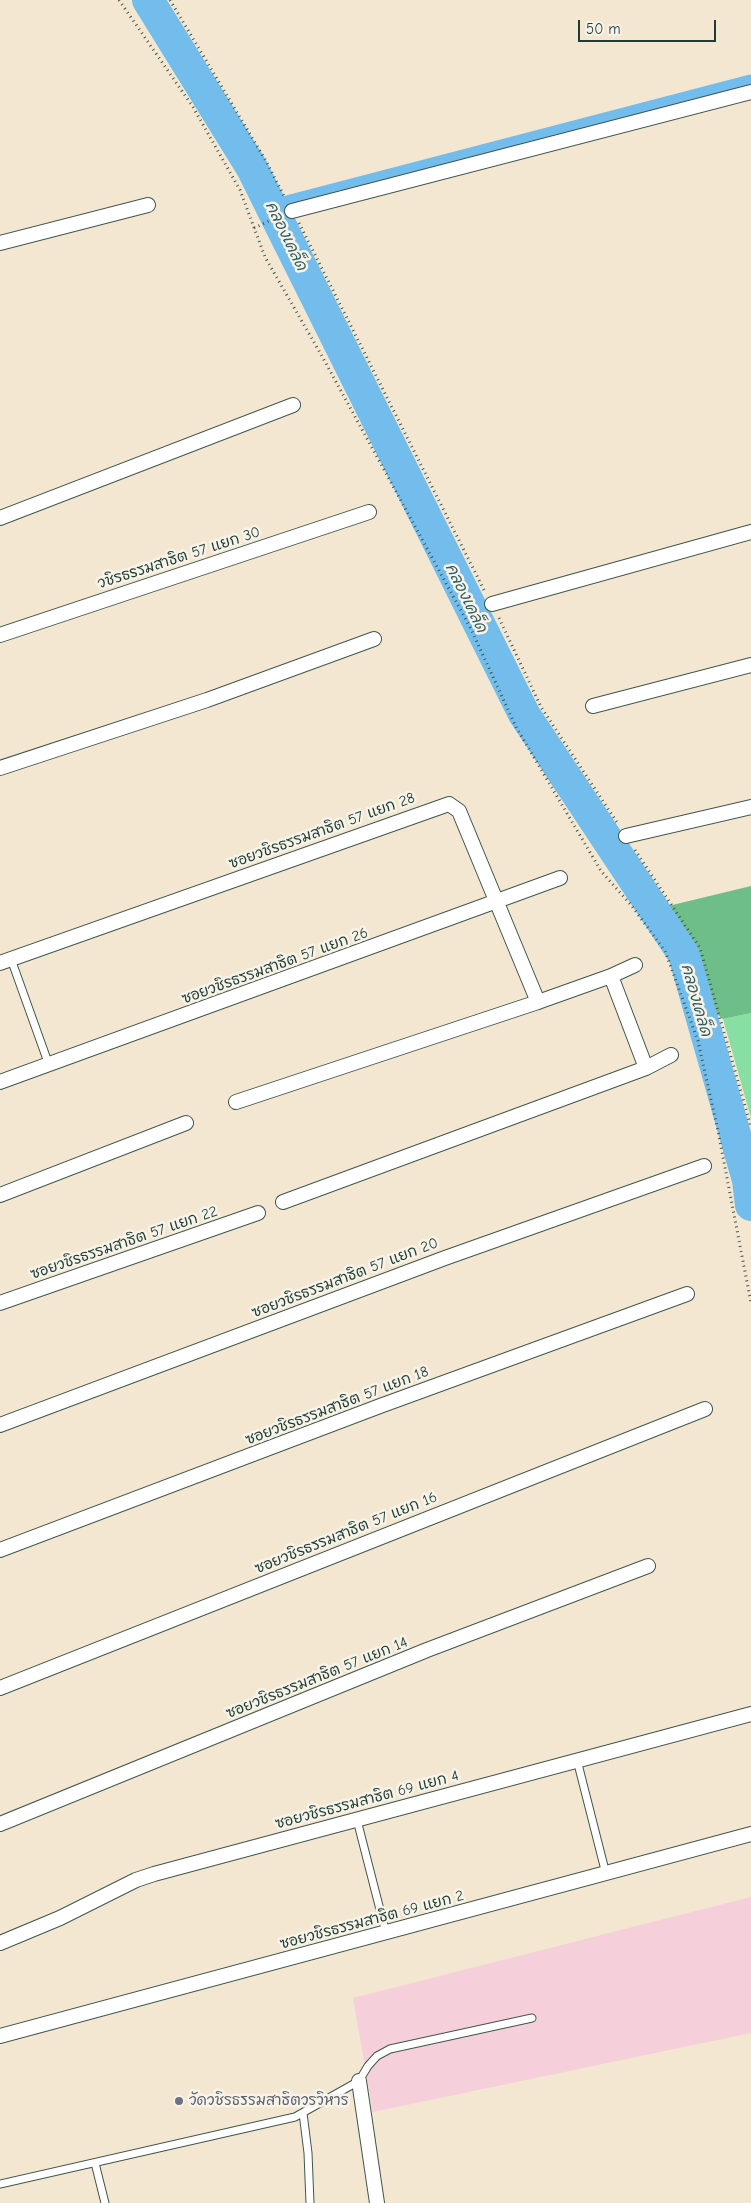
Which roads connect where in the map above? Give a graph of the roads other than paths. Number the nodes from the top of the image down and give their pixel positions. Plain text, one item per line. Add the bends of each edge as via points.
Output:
1 (751, 92) edge
2 (148, 205) dead end
3 (292, 211) road end
4 (0, 243) edge
5 (293, 405) dead end
6 (369, 512) dead end
7 (0, 518) edge
8 (751, 532) edge
9 (492, 604) road end
10 (0, 635) edge
11 (374, 639) dead end
12 (751, 665) edge
13 (593, 706) dead end
14 (0, 768) edge
15 (751, 807) edge
16 (626, 836) road end
17 (560, 878) dead end
18 (496, 902) junction
19 (5, 961) edge
20 (635, 965) dead end
21 (611, 976) junction
22 (538, 1002) junction
23 (670, 1055) dead end
24 (48, 1065) junction
25 (646, 1068) junction
26 (0, 1082) edge
27 (236, 1102) dead end
28 (186, 1123) dead end
29 (704, 1166) dead end
30 (0, 1195) edge
31 (283, 1202) dead end
32 (258, 1213) dead end
33 (687, 1294) dead end
34 (0, 1303) edge
35 (705, 1409) dead end
36 (0, 1425) edge
37 (0, 1550) edge
38 (648, 1566) dead end
39 (0, 1688) edge
40 (751, 1714) edge
41 (577, 1760) junction
42 (357, 1820) junction
43 (0, 1824) edge
44 (751, 1834) edge
45 (606, 1874) junction
46 (386, 1933) junction
47 (0, 1943) edge
48 (532, 2018) dead end
49 (0, 2036) edge
50 (359, 2082) junction
51 (303, 2113) junction
52 (95, 2163) junction
53 (0, 2184) edge
54 (105, 2203) edge
55 (310, 2203) edge
56 (377, 2203) edge

1 - 3 street
2 - 4 street
5 - 7 street
6 - 10 street, วชิรธรรมสาธิต 57 แยก 30
8 - 9 street
11 - 14 street via 207,700
12 - 13 street
15 - 16 street
17 - 18 street, ซอยวชิรธรรมสาธิต 57 แยก 26
18 - 19 street, ซอยวชิรธรรมสาธิต 57 แยก 28 via 459,811 449,804
18 - 22 street, ซอยวชิรธรรมสาธิต 57 แยก 28
18 - 24 street, ซอยวชิรธรรมสาธิต 57 แยก 26
19 - 24 lane
20 - 21 street
21 - 22 street
21 - 25 street
22 - 27 street
23 - 25 street
24 - 26 street, ซอยวชิรธรรมสาธิต 57 แยก 26
25 - 31 street
28 - 30 street
29 - 36 street, ซอยวชิรธรรมสาธิต 57 แยก 20 via 445,1258
32 - 34 street, ซอยวชิรธรรมสาธิต 57 แยก 22
33 - 37 street, ซอยวชิรธรรมสาธิต 57 แยก 18
35 - 39 street, ซอยวชิรธรรมสาธิต 57 แยก 16
38 - 43 street, ซอยวชิรธรรมสาธิต 57 แยก 14 via 427,1650
40 - 41 street, ซอยวชิรธรรมสาธิต 69 แยก 4
41 - 42 street, ซอยวชิรธรรมสาธิต 69 แยก 4
41 - 45 lane
42 - 46 lane
42 - 47 street, ซอยวชิรธรรมสาธิต 69 แยก 4 via 136,1880 60,1918
44 - 45 street, ซอยวชิรธรรมสาธิต 69 แยก 2
45 - 46 street, ซอยวชิรธรรมสาธิต 69 แยก 2
46 - 49 street, ซอยวชิรธรรมสาธิต 69 แยก 2
48 - 50 lane via 390,2049 377,2056
50 - 51 lane
50 - 56 street
51 - 52 lane
51 - 55 lane
52 - 53 lane
52 - 54 lane

